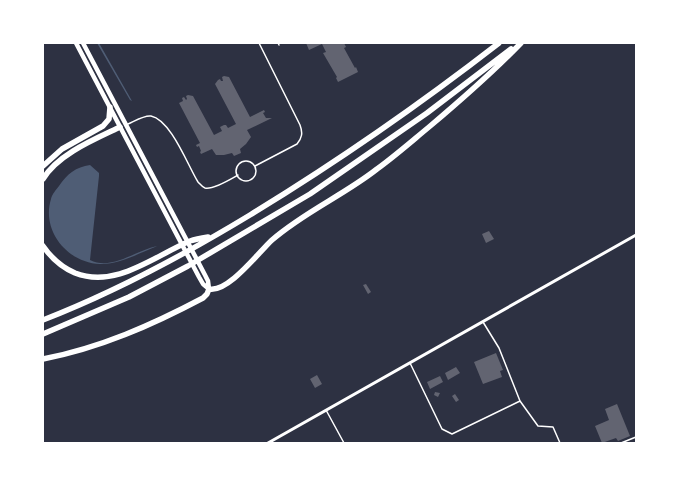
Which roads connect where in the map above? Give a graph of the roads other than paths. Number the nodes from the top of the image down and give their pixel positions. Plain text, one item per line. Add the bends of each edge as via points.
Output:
1 (76, 43) edge
2 (83, 43) edge
3 (259, 43) edge
4 (499, 43) edge
5 (520, 43) edge
6 (110, 107) junction
7 (123, 126) junction
8 (43, 166) edge
9 (255, 166) junction
10 (238, 175) junction
11 (43, 179) edge
12 (636, 235) edge
13 (214, 236) junction
14 (43, 246) edge
15 (209, 289) junction
16 (43, 320) edge
17 (483, 322) junction
18 (43, 334) edge
19 (43, 359) edge
20 (410, 362) junction
21 (520, 401) junction
22 (636, 406) edge
23 (326, 410) junction
24 (636, 410) edge
25 (636, 437) edge
26 (268, 443) edge
27 (344, 443) edge
28 (560, 443) edge
29 (621, 443) edge

1 - 6 main road
2 - 7 main road
3 - 9 lane via 302,131 297,144
4 - 13 highway via 420,103 326,168
5 - 15 highway via 445,113 376,170 279,234 243,271 221,288
5 - 18 highway via 427,113 310,194 188,266 129,297
6 - 7 main road
6 - 8 highway via 109,120 103,126 62,149
7 - 10 lane via 146,116 163,122 203,187 215,186
7 - 11 highway via 65,156
7 - 15 main road via 205,274
7 - 15 main road via 203,284
9 - 10 lane via 248,161 242,162 238,166
9 - 10 lane via 256,172 251,179 245,180
12 - 17 street
13 - 14 highway via 192,240 119,274 98,277 88,277 67,269 56,262
13 - 16 highway via 125,284
15 - 19 highway via 203,298 146,326 91,347
17 - 20 street
17 - 21 lane via 499,348
20 - 21 lane via 442,429 452,434
20 - 23 street
21 - 28 lane via 538,426 553,426
22 - 24 lane
23 - 26 street
23 - 27 lane
25 - 29 lane

